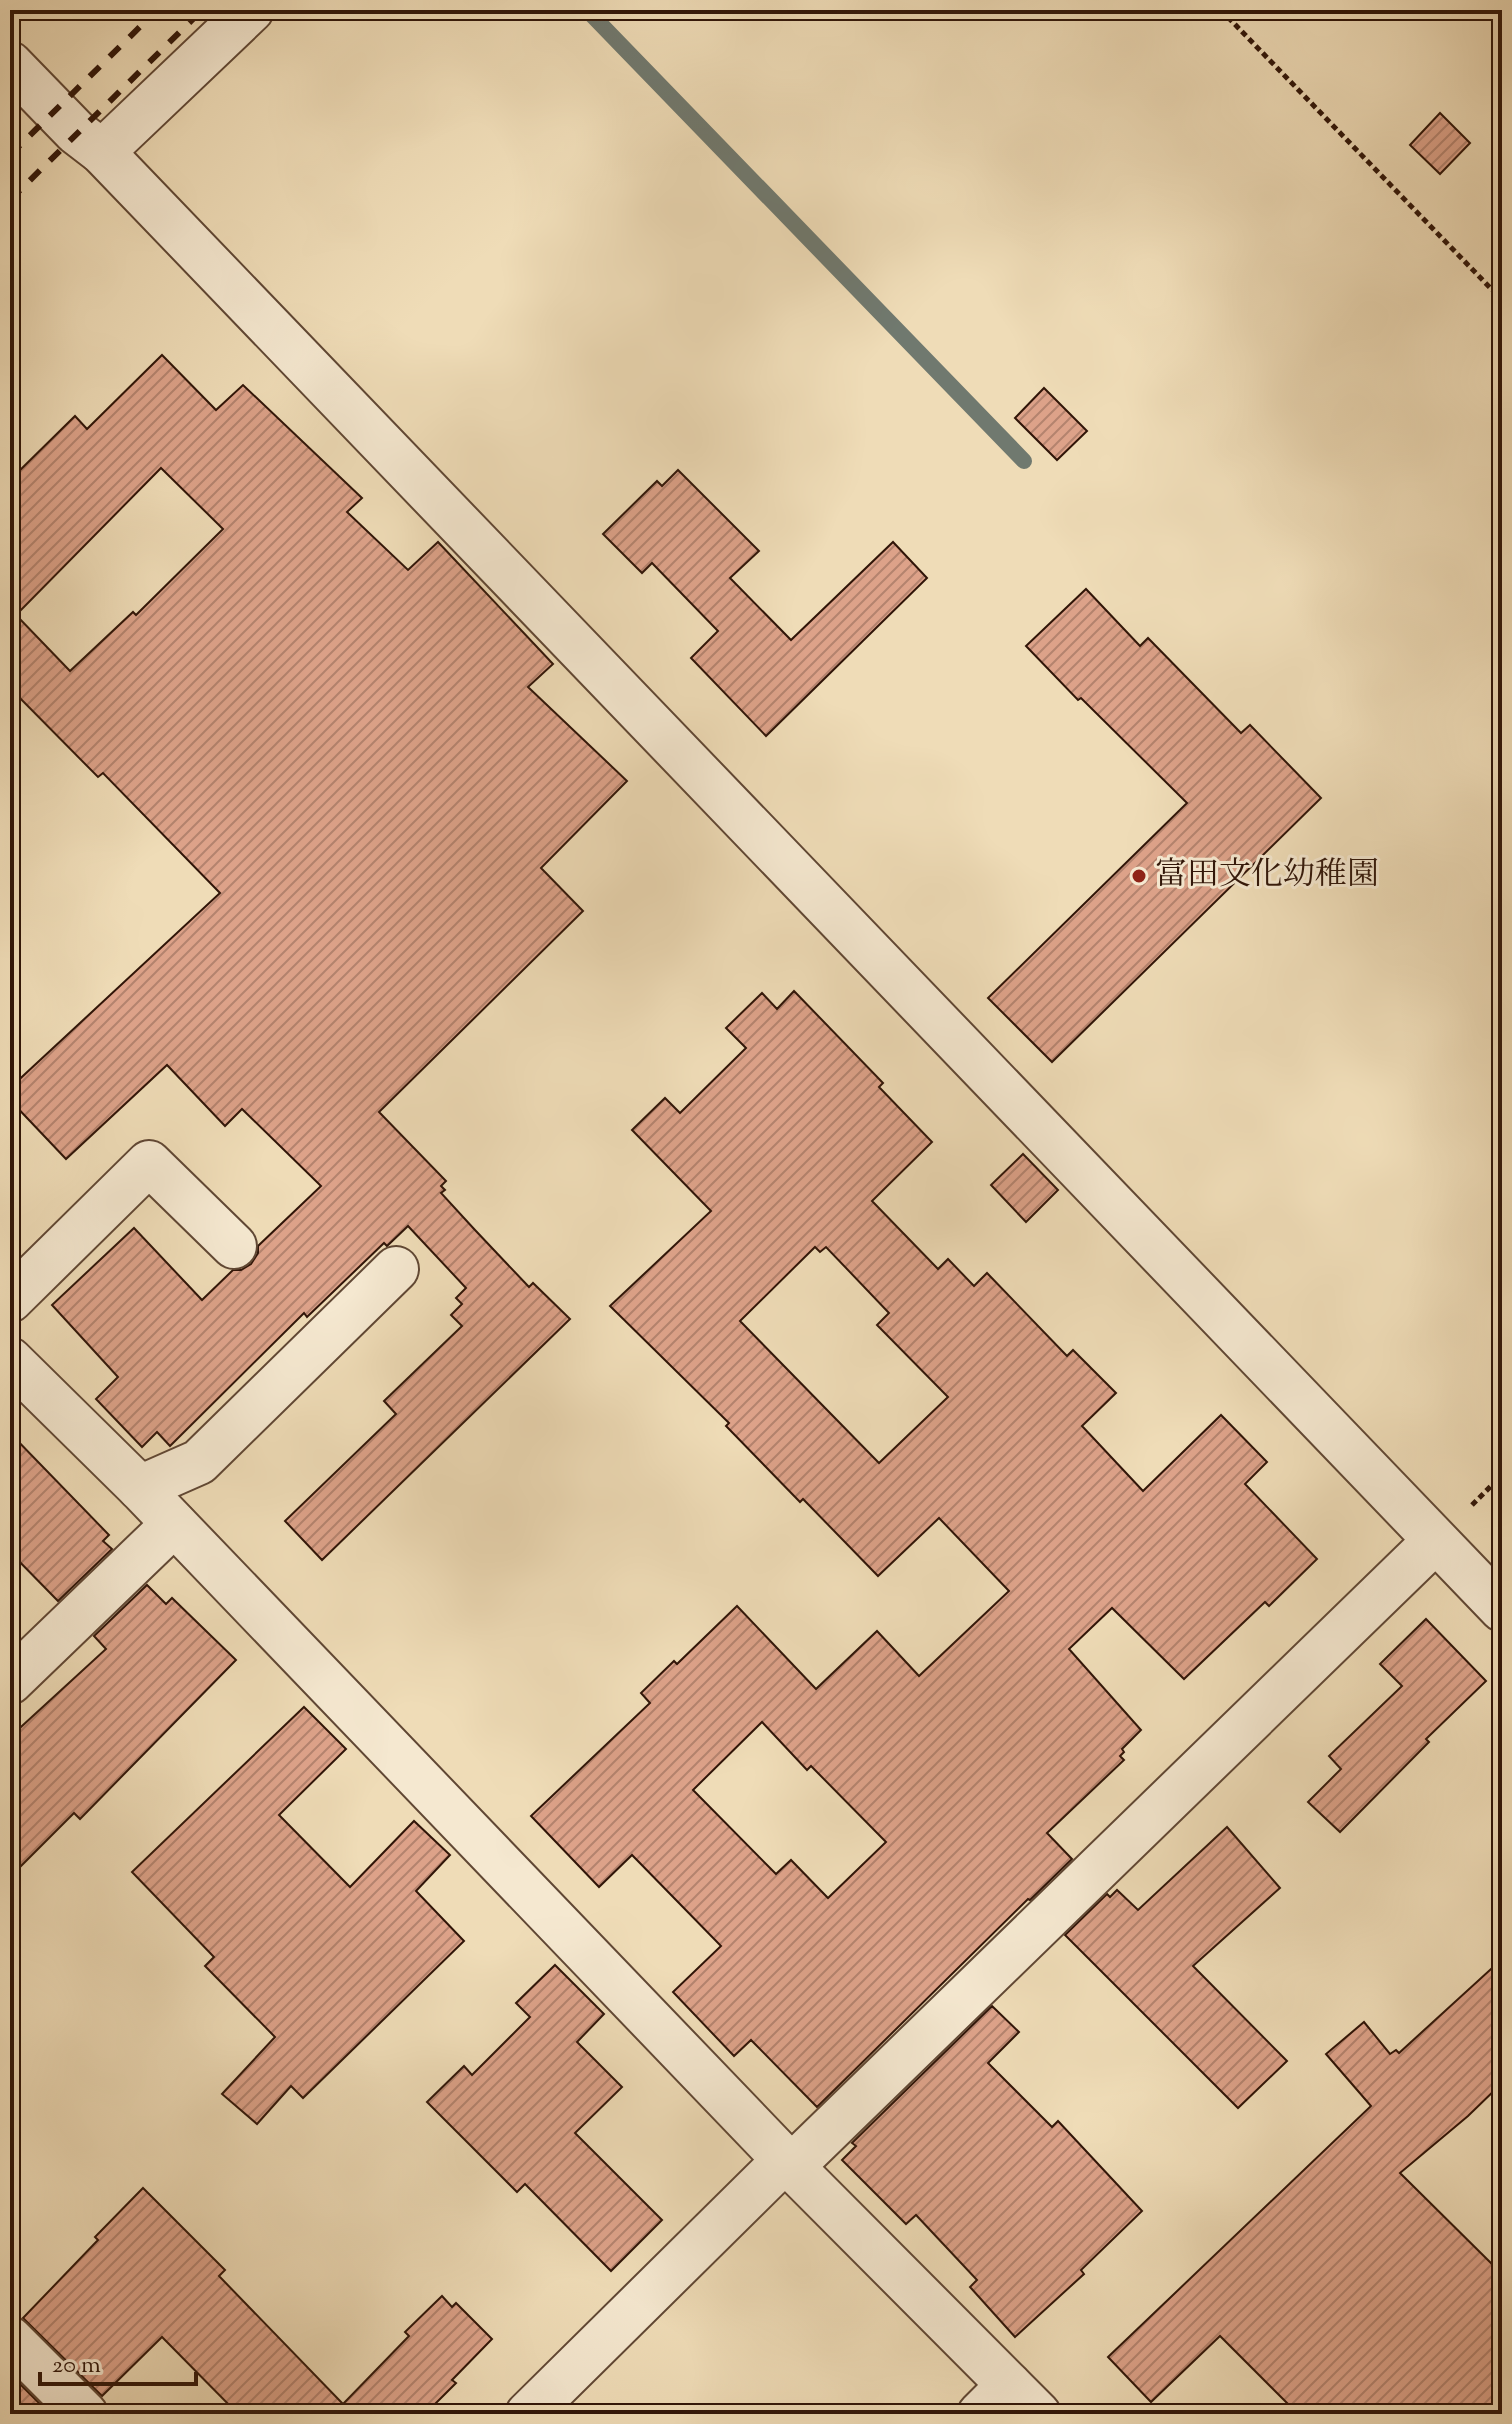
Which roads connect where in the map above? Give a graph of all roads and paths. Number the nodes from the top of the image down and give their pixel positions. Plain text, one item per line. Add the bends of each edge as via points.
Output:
1 (251, 10) edge
2 (1221, 10) edge
3 (10, 64) edge
4 (102, 152) junction
5 (1502, 300) edge
6 (234, 1246) dead end
7 (396, 1269) dead end
8 (10, 1300) edge
9 (10, 1360) edge
10 (140, 1488) junction
11 (174, 1524) junction
12 (1435, 1541) junction
13 (1502, 1609) edge
14 (10, 1682) edge
15 (788, 2163) junction
16 (10, 2339) edge
17 (1009, 2404) edge
18 (85, 2414) edge
19 (528, 2414) edge

1 - 4 street
2 - 5 path
3 - 4 street
4 - 12 street
6 - 8 street via 149,1163
7 - 10 street via 199,1462
9 - 10 street
10 - 11 street
11 - 14 street
11 - 15 street
12 - 13 street
12 - 15 street
15 - 17 street
15 - 19 street
16 - 18 street

